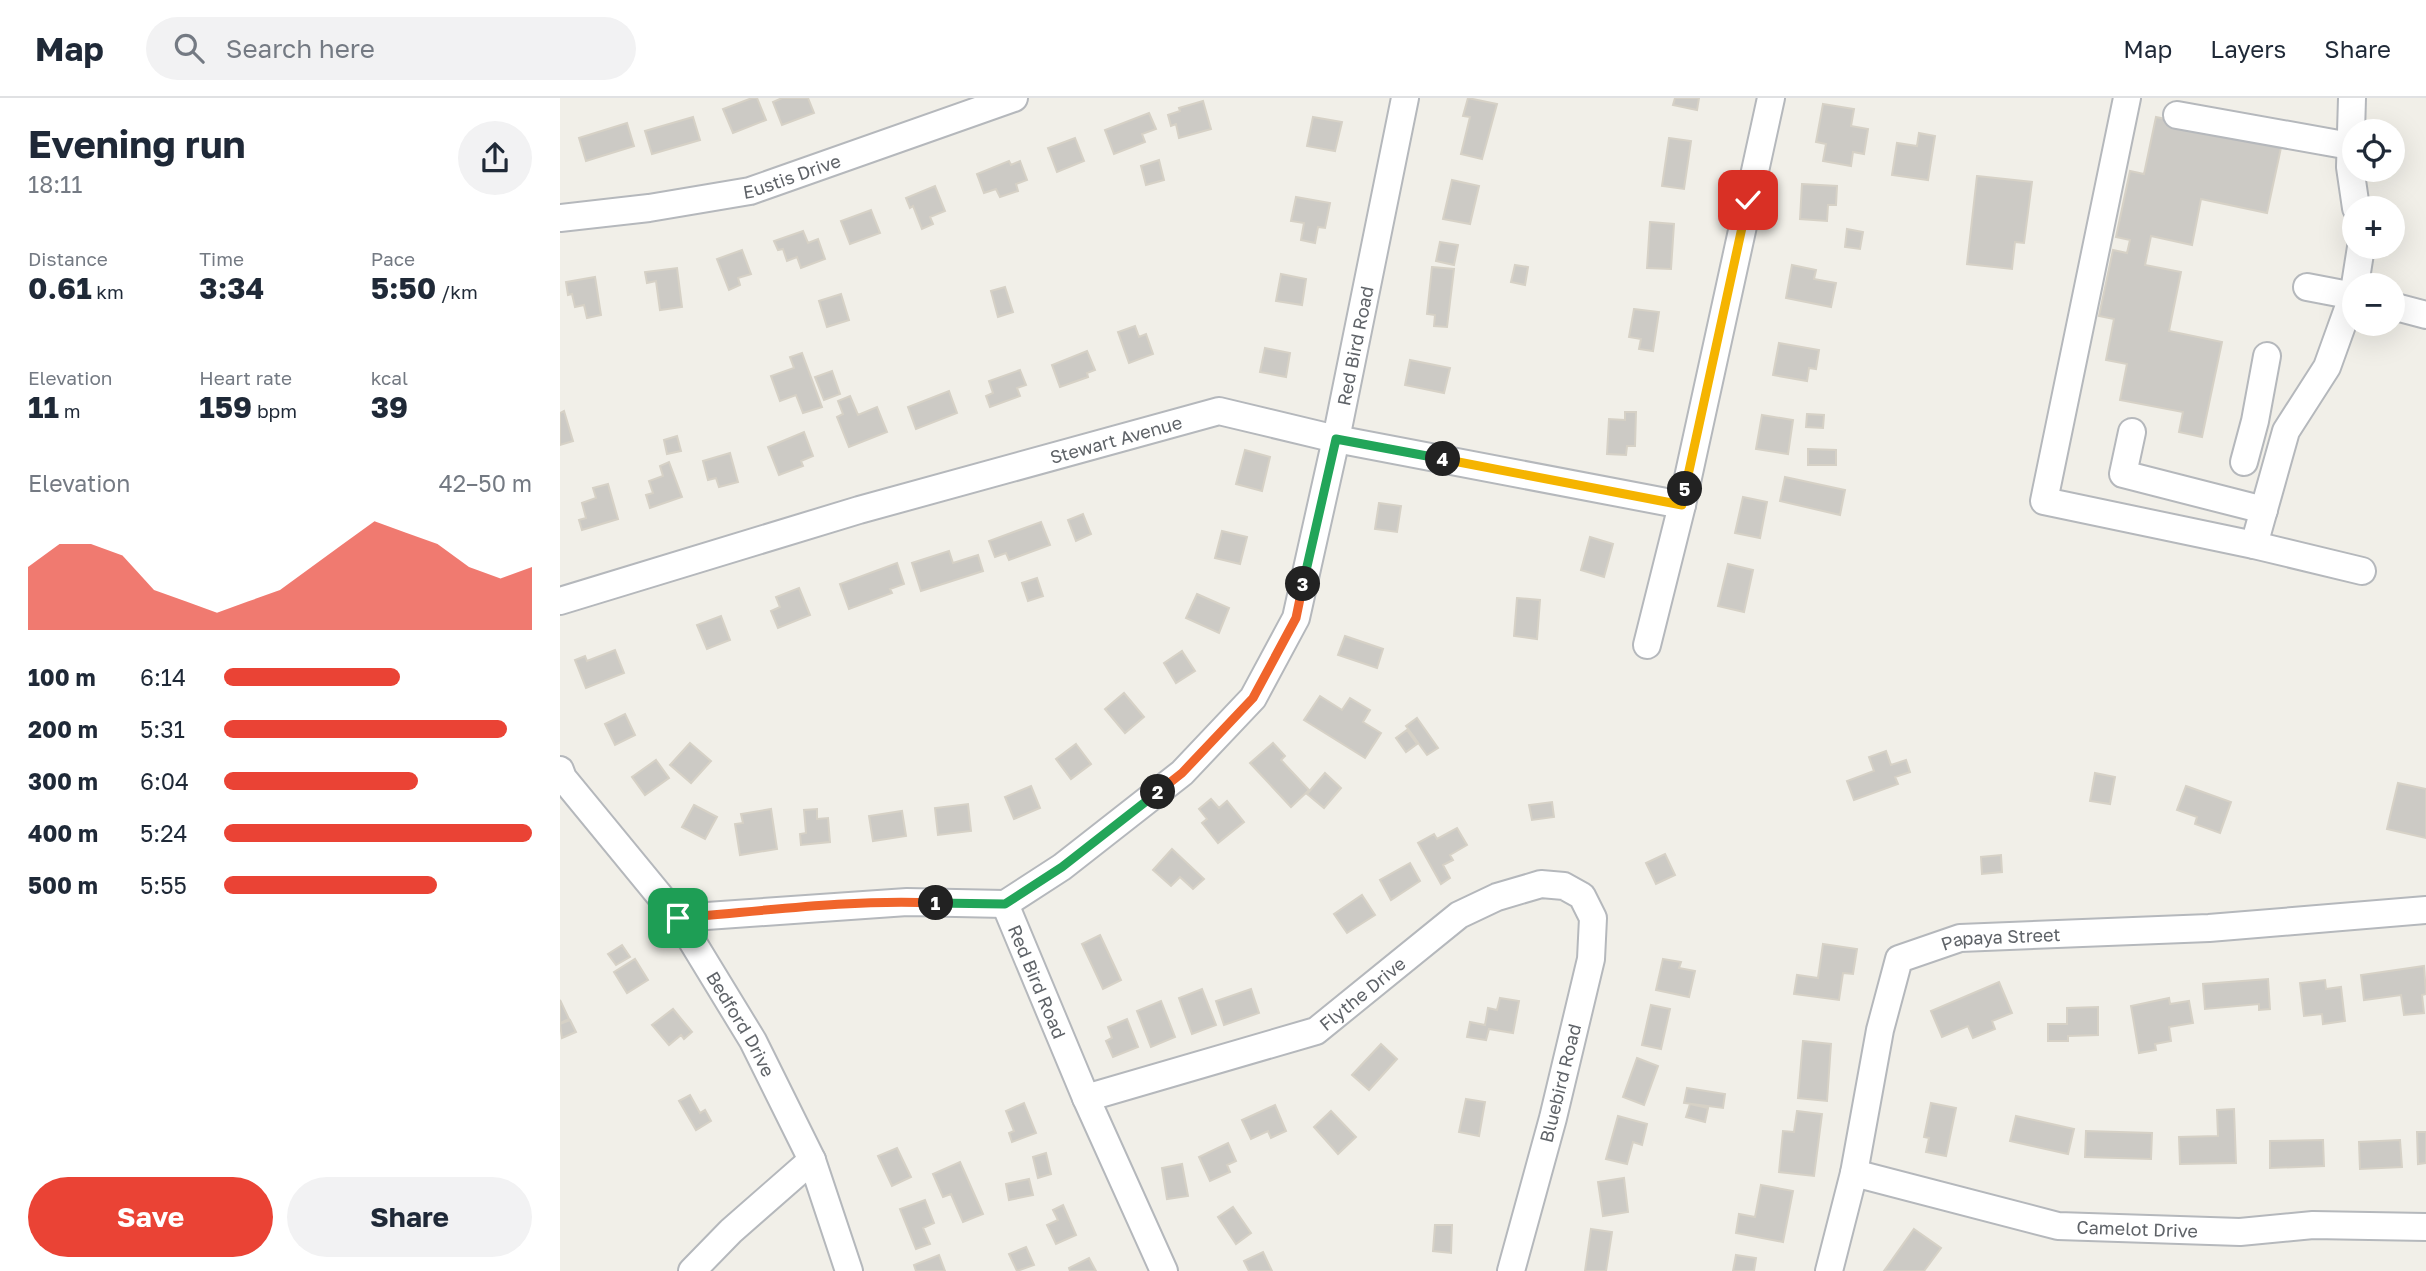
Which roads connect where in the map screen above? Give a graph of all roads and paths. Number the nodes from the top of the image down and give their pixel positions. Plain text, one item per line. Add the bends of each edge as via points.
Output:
1 (1014, 98) edge
2 (1405, 98) edge
3 (1771, 98) edge
4 (2127, 98) edge
5 (2352, 98) edge
6 (2177, 115) dead end
7 (2351, 119) edge
8 (2342, 145) edge
9 (560, 218) edge
10 (2307, 287) dead end
11 (2342, 292) edge
12 (2405, 309) edge
13 (2426, 315) edge
14 (2342, 326) edge
15 (2267, 356) dead end
16 (2255, 421) junction
17 (2286, 431) junction
18 (2132, 432) dead end
19 (1336, 439) junction
20 (2244, 462) dead end
21 (1682, 505) junction
22 (2264, 510) junction
23 (2254, 545) junction
24 (2362, 571) dead end
25 (560, 601) edge
26 (1647, 645) dead end
27 (560, 770) edge
28 (1582, 896) joint
29 (1005, 904) junction
30 (2426, 910) edge
31 (678, 918) junction
32 (1086, 1098) junction
33 (811, 1160) junction
34 (1854, 1173) junction
35 (2426, 1227) edge
36 (692, 1271) edge
37 (849, 1271) edge
38 (1164, 1271) edge
39 (1511, 1271) edge
40 (1829, 1271) edge

1 - 9 street, Eustis Drive via 750,191
2 - 19 street, Red Bird Road
3 - 21 street
4 - 23 street via 2044,501
5 - 7 street
6 - 8 street
10 - 11 street
12 - 13 street
14 - 17 street via 2327,367
15 - 16 street
16 - 17 street
16 - 20 street
17 - 22 street
18 - 22 street via 2123,474
19 - 21 street, Stewart Avenue
19 - 25 street, Stewart Avenue via 1219,411 859,510
19 - 29 street, Red Bird Road via 1296,618 1253,698 1182,773 1062,867
21 - 26 street
22 - 23 street
23 - 24 street
27 - 31 street, Bedford Drive
28 - 32 street, Flythe Drive via 1564,886 1541,884 1497,897 1460,915 1316,1031
28 - 39 street, Bluebird Road via 1593,918 1591,959
29 - 31 street via 907,902
29 - 32 street, Red Bird Road
30 - 34 street, Papaya Street via 2209,928 1960,938 1899,959 1880,1030
31 - 33 street, Bedford Drive via 753,1041
32 - 38 street, Red Bird Road
33 - 36 street
33 - 37 street, Bedford Drive
34 - 35 street, Camelot Drive via 2058,1226 2240,1232 2313,1225
34 - 40 street, Papaya Street

